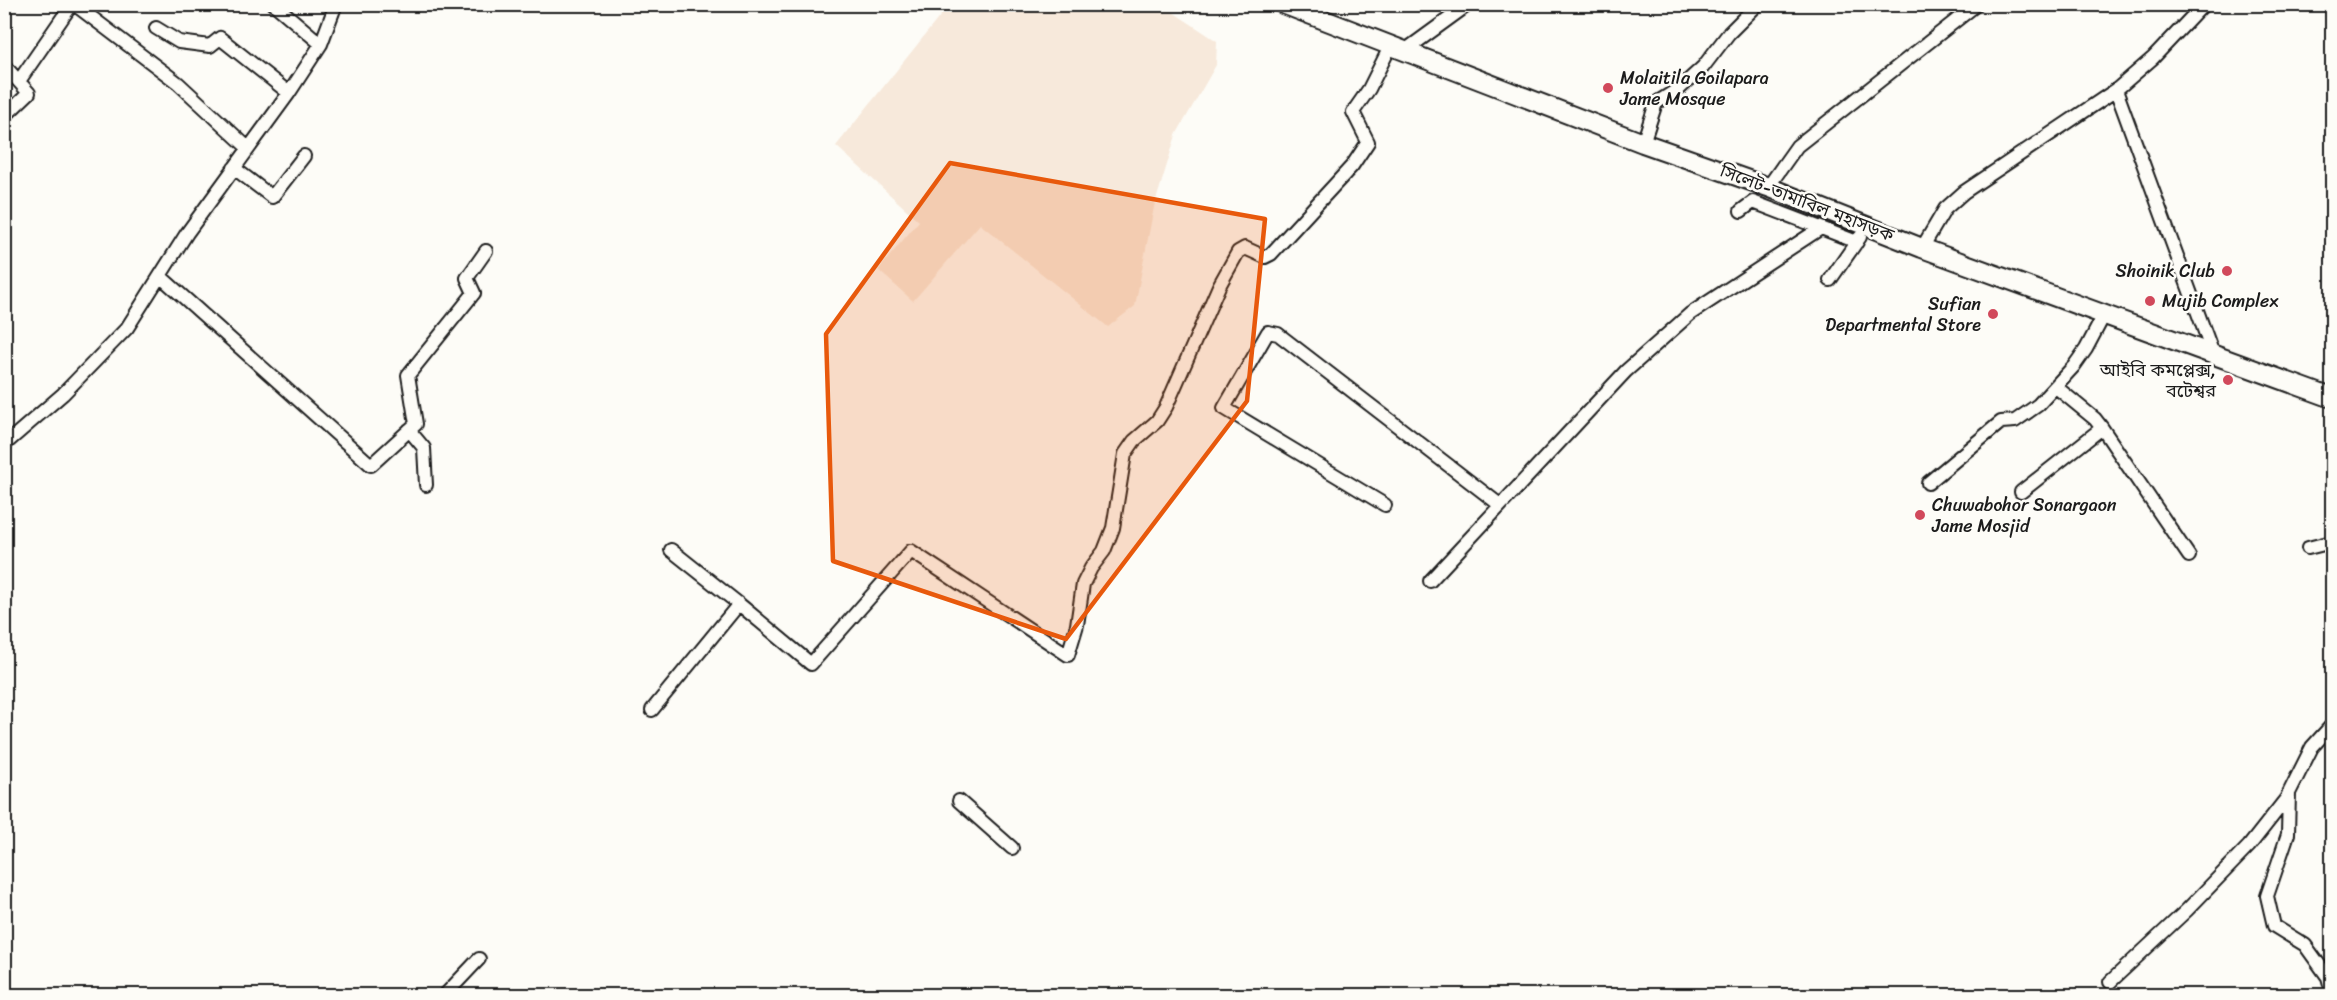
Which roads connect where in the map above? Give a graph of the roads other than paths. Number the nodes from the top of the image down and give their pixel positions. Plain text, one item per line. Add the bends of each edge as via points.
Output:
1 (73, 4) edge
2 (274, 4) edge
3 (336, 4) edge
4 (1283, 4) edge
5 (1469, 4) edge
6 (1758, 4) edge
7 (1977, 4) edge
8 (2204, 4) edge
9 (156, 28) dead end
10 (321, 44) junction
11 (1397, 49) junction
12 (4, 65) edge
13 (18, 81) junction
14 (2116, 90) junction
15 (289, 93) junction
16 (4, 117) edge
17 (1642, 143) junction
18 (248, 148) junction
19 (304, 156) dead end
20 (234, 168) junction
21 (1768, 187) junction
22 (1741, 211) dead end
23 (1868, 226) junction
24 (1821, 228) junction
25 (1857, 242) junction
26 (1922, 248) junction
27 (486, 251) dead end
28 (160, 276) junction
29 (1830, 280) dead end
30 (2104, 315) junction
31 (2213, 354) junction
32 (2056, 387) junction
33 (2332, 398) edge
34 (2102, 428) junction
35 (409, 430) junction
36 (4, 446) edge
37 (1928, 483) dead end
38 (426, 485) dead end
39 (2021, 492) dead end
40 (1384, 505) dead end
41 (1500, 505) junction
42 (2332, 542) edge
43 (2308, 548) dead end
44 (671, 550) dead end
45 (2189, 556) dead end
46 (1430, 581) dead end
47 (739, 604) junction
48 (652, 710) dead end
49 (2332, 725) edge
50 (2289, 792) junction
51 (959, 801) dead end
52 (1012, 848) dead end
53 (479, 959) dead end
54 (2110, 982) dead end
55 (2332, 992) edge
56 (444, 996) edge

1 - 13 street
1 - 18 street via 178,83
2 - 10 street
3 - 10 street
4 - 11 highway, সিলেট-তামাবিল মহাসড়ক
5 - 11 street
6 - 17 street via 1703,67 1656,103
7 - 21 street via 1797,146
8 - 14 street
9 - 15 street via 179,42 210,46 220,39
10 - 15 street
11 - 17 highway, সিলেট-তামাবিল মহাসড়ক
11 - 47 street via 1353,112 1368,142 1364,150 1271,254 1264,257 1245,248 1238,252 1218,286 1166,407 1125,454 1113,528 1083,584 1068,656 910,550 811,664
12 - 13 street
13 - 16 street via 29,93
14 - 26 street via 1964,192 1945,209
14 - 31 street
15 - 18 street
17 - 21 highway, সিলেট-তামাবিল মহাসড়ক
18 - 20 street
19 - 20 street via 272,197
20 - 28 street
21 - 23 highway, সিলেট-তামাবিল মহাসড়ক
22 - 24 street via 1753,202
23 - 25 street
23 - 26 highway, সিলেট-তামাবিল মহাসড়ক
24 - 25 street
24 - 41 street via 1690,314 1626,371
25 - 29 street
26 - 30 highway, সিলেট-তামাবিল মহাসড়ক
27 - 35 street via 467,278 474,293 408,375 416,424
28 - 35 street via 371,465
28 - 36 street via 127,328 63,394
30 - 31 highway, সিলেট-তামাবিল মহাসড়ক
30 - 32 street via 2086,349
31 - 33 highway, সিলেট-তামাবিল মহাসড়ক
32 - 34 street
32 - 37 street via 2015,421 2001,422
34 - 39 street
34 - 45 street
35 - 38 street via 424,448
40 - 41 street via 1224,408 1268,332 1278,334
41 - 46 street
42 - 43 street
44 - 47 street
47 - 48 street
49 - 50 street via 2312,747
50 - 54 street via 2249,846
50 - 55 street via 2288,834 2267,896 2274,926 2305,945 2328,977
51 - 52 street
53 - 56 street

